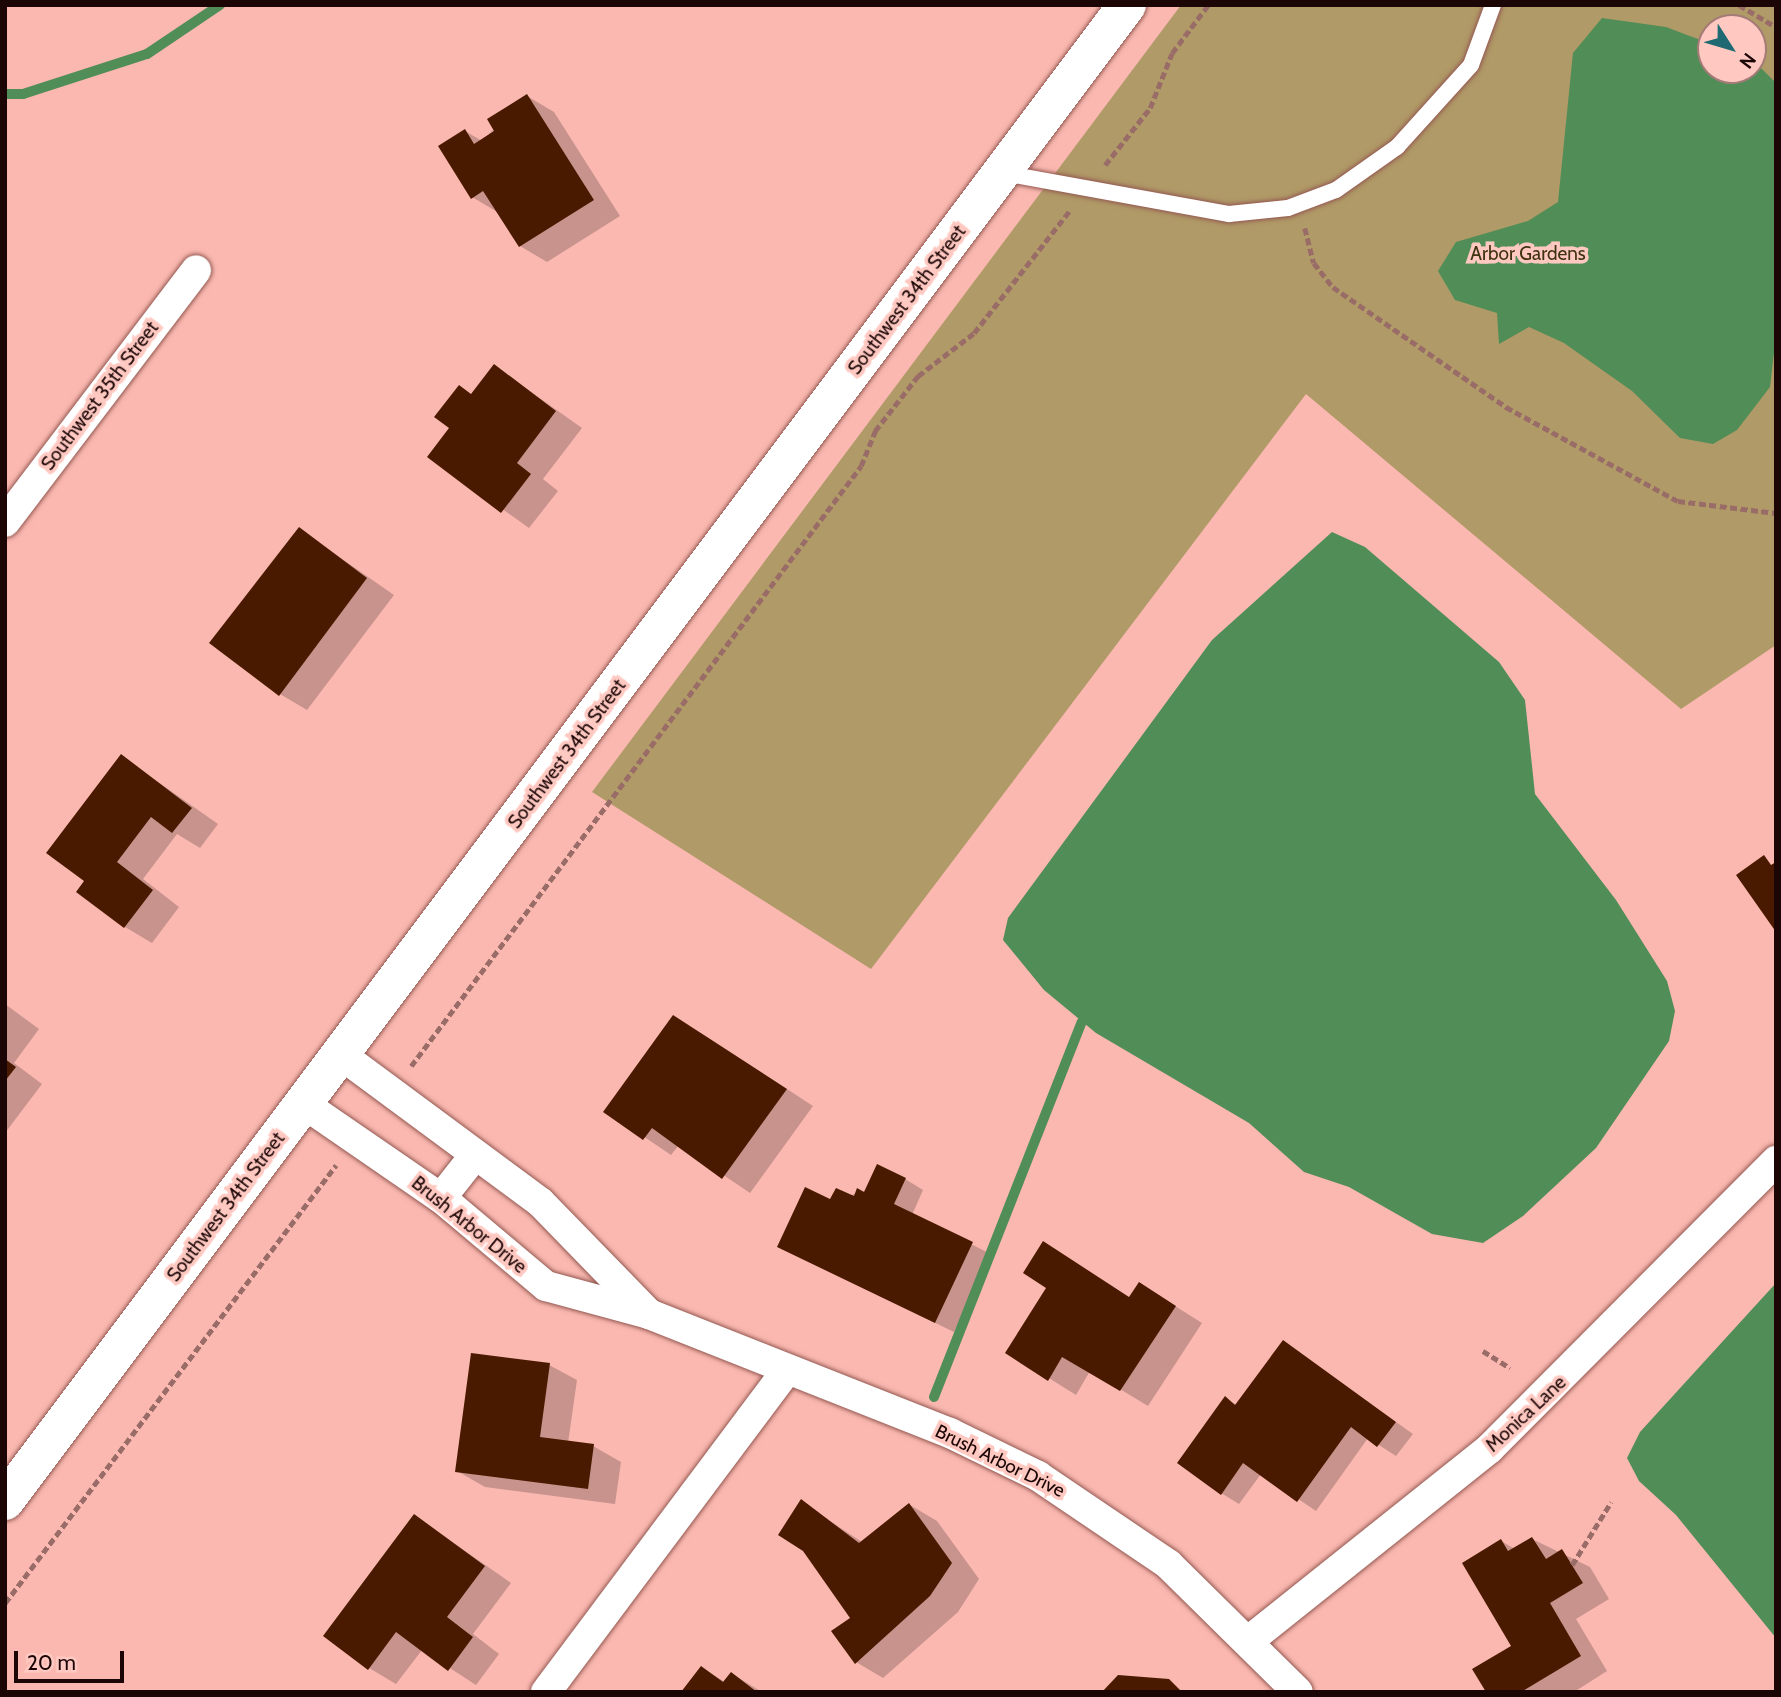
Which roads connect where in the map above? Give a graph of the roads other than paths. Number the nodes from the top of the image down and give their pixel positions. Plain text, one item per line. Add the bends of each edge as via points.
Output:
1 (1127, 5) edge
2 (1493, 5) edge
3 (1002, 173) junction
4 (196, 270) dead end
5 (5, 522) edge
6 (341, 1055) junction
7 (304, 1104) junction
8 (475, 1154) junction
9 (1776, 1161) edge
10 (441, 1198) junction
11 (649, 1314) junction
12 (786, 1371) junction
13 (5, 1501) edge
14 (1251, 1639) junction
15 (546, 1692) edge
16 (1298, 1692) edge

1 - 3 street, Southwest 34th Street
2 - 3 lane via 1471,65 1432,112 1346,183 1299,203 1229,214
3 - 6 street, Southwest 34th Street
4 - 5 street, Southwest 35th Street
6 - 7 street, Southwest 34th Street
6 - 8 street, Brush Arbor Drive
7 - 10 street, Brush Arbor Drive
7 - 13 street, Southwest 34th Street
8 - 10 street
8 - 11 street, Brush Arbor Drive via 584,1240
9 - 14 street, Monica Lane via 1489,1450
10 - 11 street, Brush Arbor Drive via 546,1286
11 - 12 street, Brush Arbor Drive
12 - 14 street, Brush Arbor Drive via 950,1433 1038,1476 1158,1556
12 - 15 street
14 - 16 street, Brush Arbor Drive

